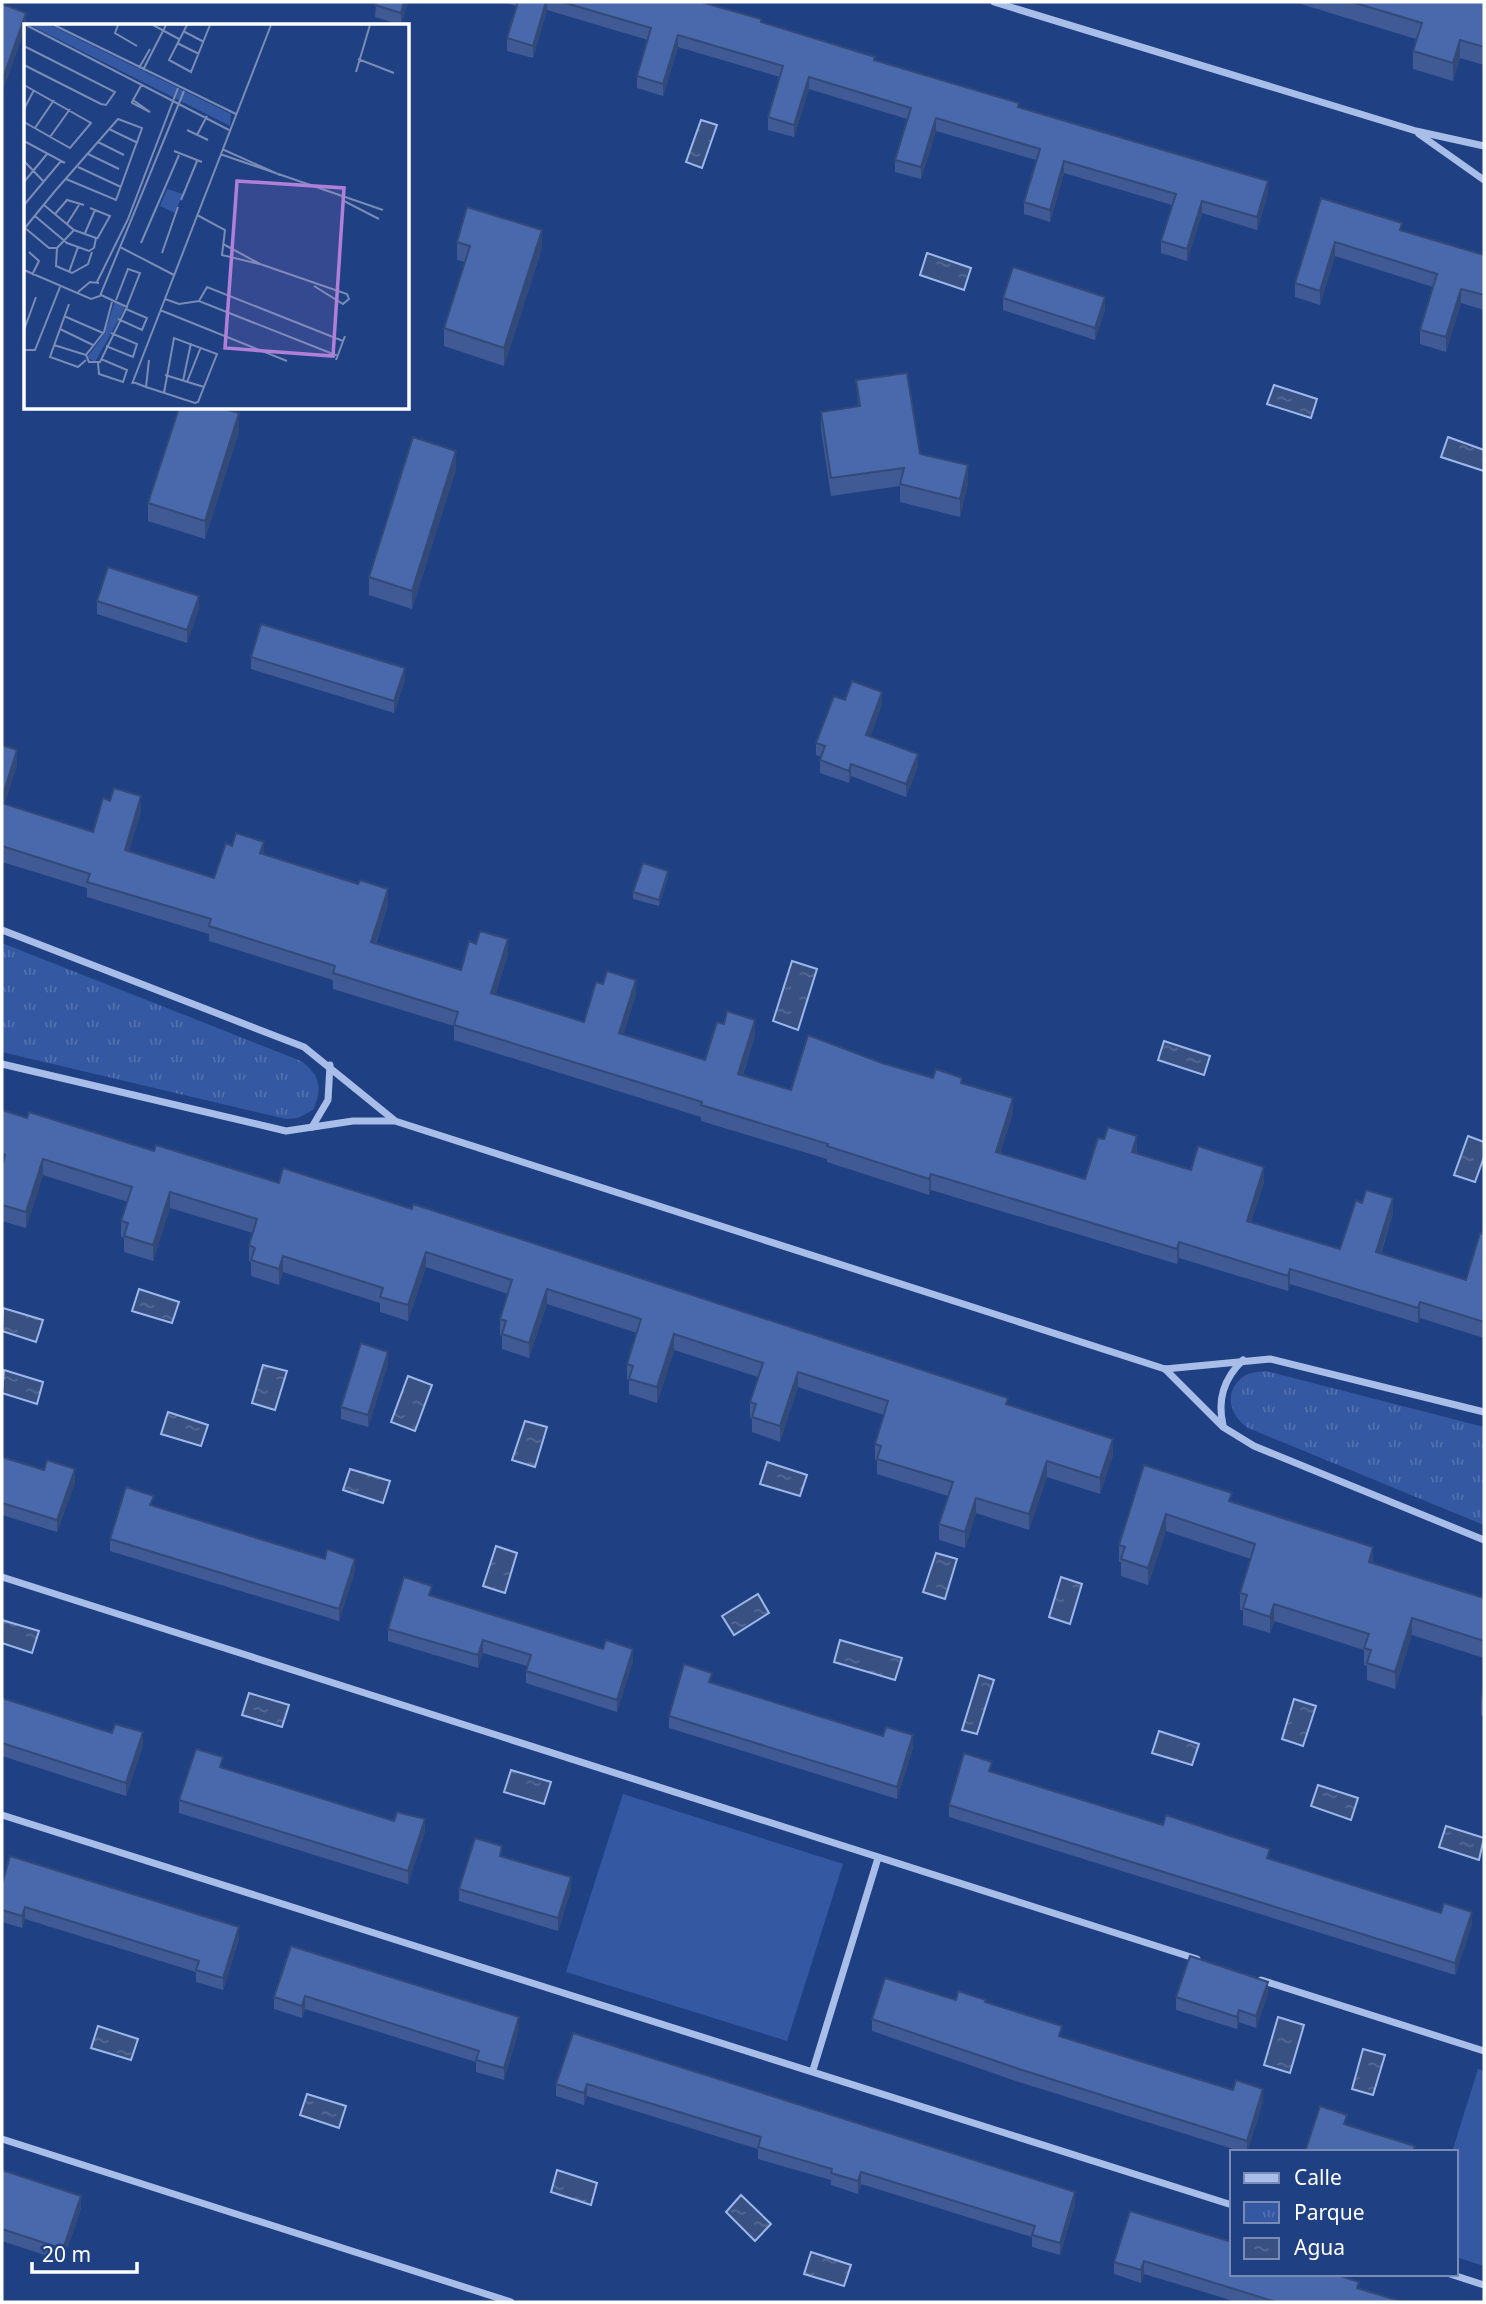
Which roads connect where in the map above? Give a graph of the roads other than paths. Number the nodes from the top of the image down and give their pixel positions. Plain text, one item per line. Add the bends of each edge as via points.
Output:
1 (994, 2) edge
2 (1416, 131) junction
3 (1484, 146) edge
4 (1484, 180) edge
5 (2, 930) edge
6 (2, 1064) edge
7 (330, 1065) junction
8 (395, 1121) junction
9 (311, 1128) junction
10 (1243, 1360) junction
11 (1165, 1369) junction
12 (1484, 1412) edge
13 (1223, 1426) junction
14 (1484, 1540) edge
15 (2, 1577) edge
16 (2, 1815) edge
17 (878, 1858) junction
18 (1208, 1963) edge
19 (1247, 1975) edge
20 (1484, 2051) edge
21 (813, 2070) junction
22 (2, 2138) edge
23 (1230, 2204) edge
24 (1456, 2276) edge
25 (1484, 2285) edge
26 (511, 2302) edge

1 - 2 street
2 - 3 street
2 - 4 street
5 - 7 street via 304,1047
6 - 9 street via 274,1129
7 - 8 street
7 - 9 street via 328,1100
8 - 9 street
8 - 11 street
10 - 11 street via 1213,1367
10 - 12 street via 1287,1362
10 - 13 street via 1222,1390
11 - 13 street
13 - 14 street via 1254,1446
15 - 17 street
16 - 21 street
17 - 18 street
17 - 21 street
19 - 20 street
21 - 23 street
22 - 26 street
24 - 25 street

